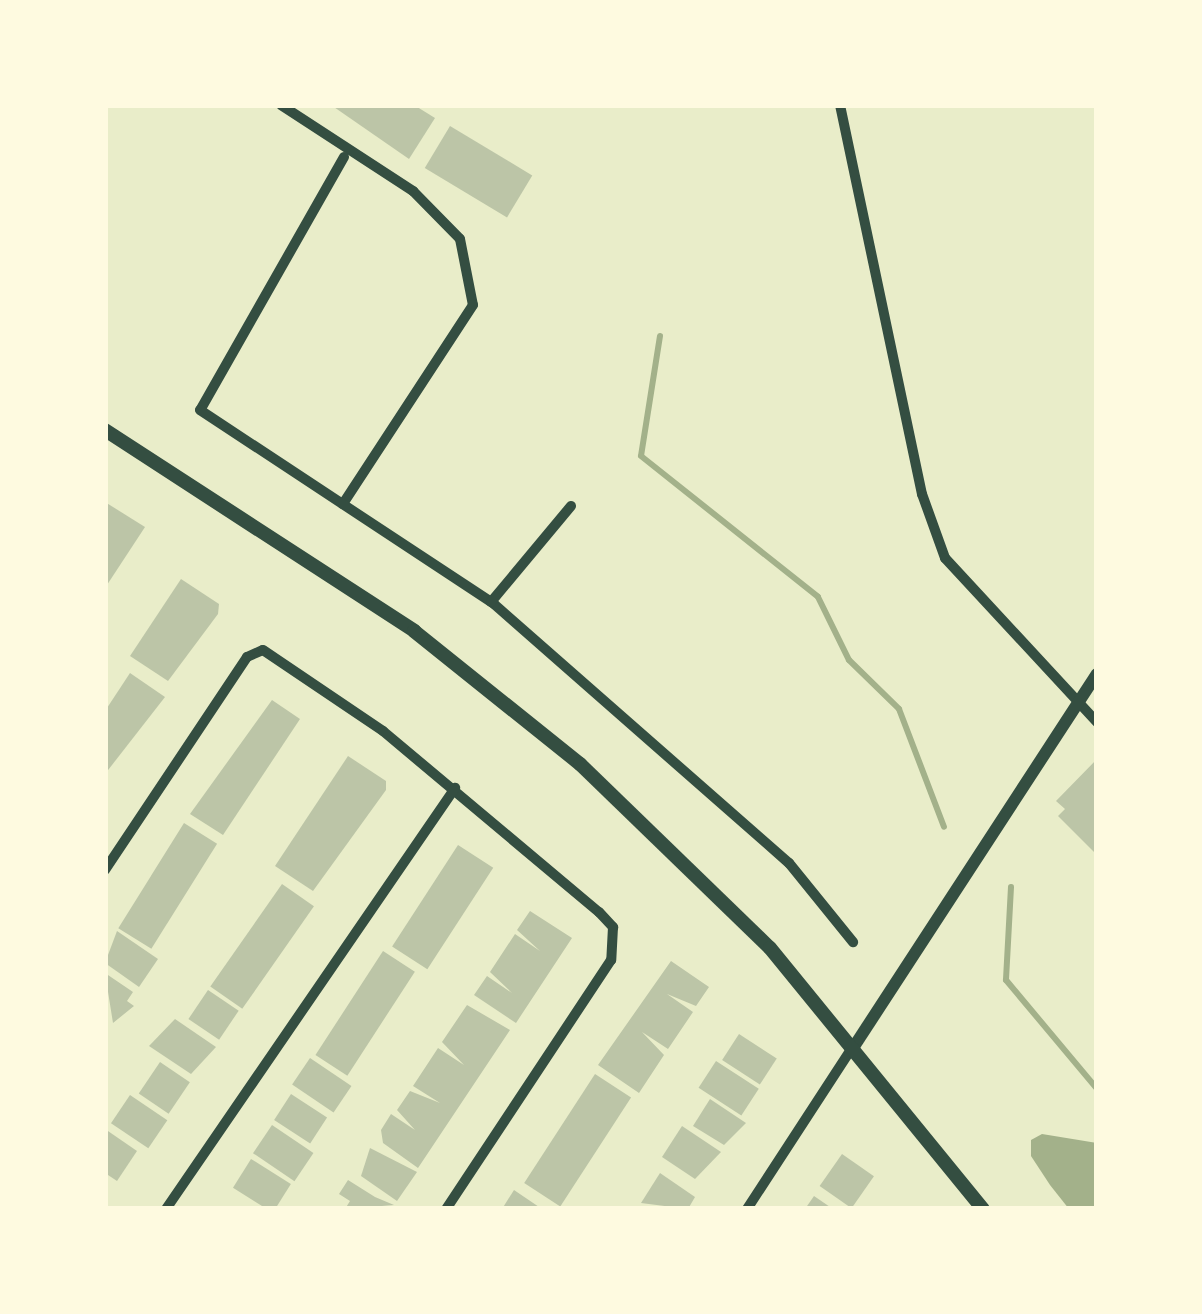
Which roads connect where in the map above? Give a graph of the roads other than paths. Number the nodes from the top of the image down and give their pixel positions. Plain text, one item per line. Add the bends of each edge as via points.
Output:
1 (282, 105) edge
2 (840, 105) edge
3 (344, 157) dead end
4 (105, 430) edge
5 (343, 504) junction
6 (571, 506) dead end
7 (491, 602) junction
8 (1097, 674) edge
9 (1078, 702) junction
10 (1097, 722) edge
11 (455, 788) junction
12 (105, 870) edge
13 (853, 942) dead end
14 (855, 1044) junction
15 (166, 1209) edge
16 (446, 1209) edge
17 (746, 1209) edge
18 (984, 1209) edge

1 - 5 street via 413,190 460,238 473,305
2 - 9 street via 922,494 945,558
3 - 5 street via 200,410
4 - 14 main road via 508,702 679,856
5 - 7 street
6 - 7 street
7 - 13 street via 789,864
8 - 9 street
9 - 10 street
9 - 14 street
11 - 12 street via 263,650 248,658
11 - 15 street
11 - 16 street via 599,912 616,943
14 - 17 street
14 - 18 main road

